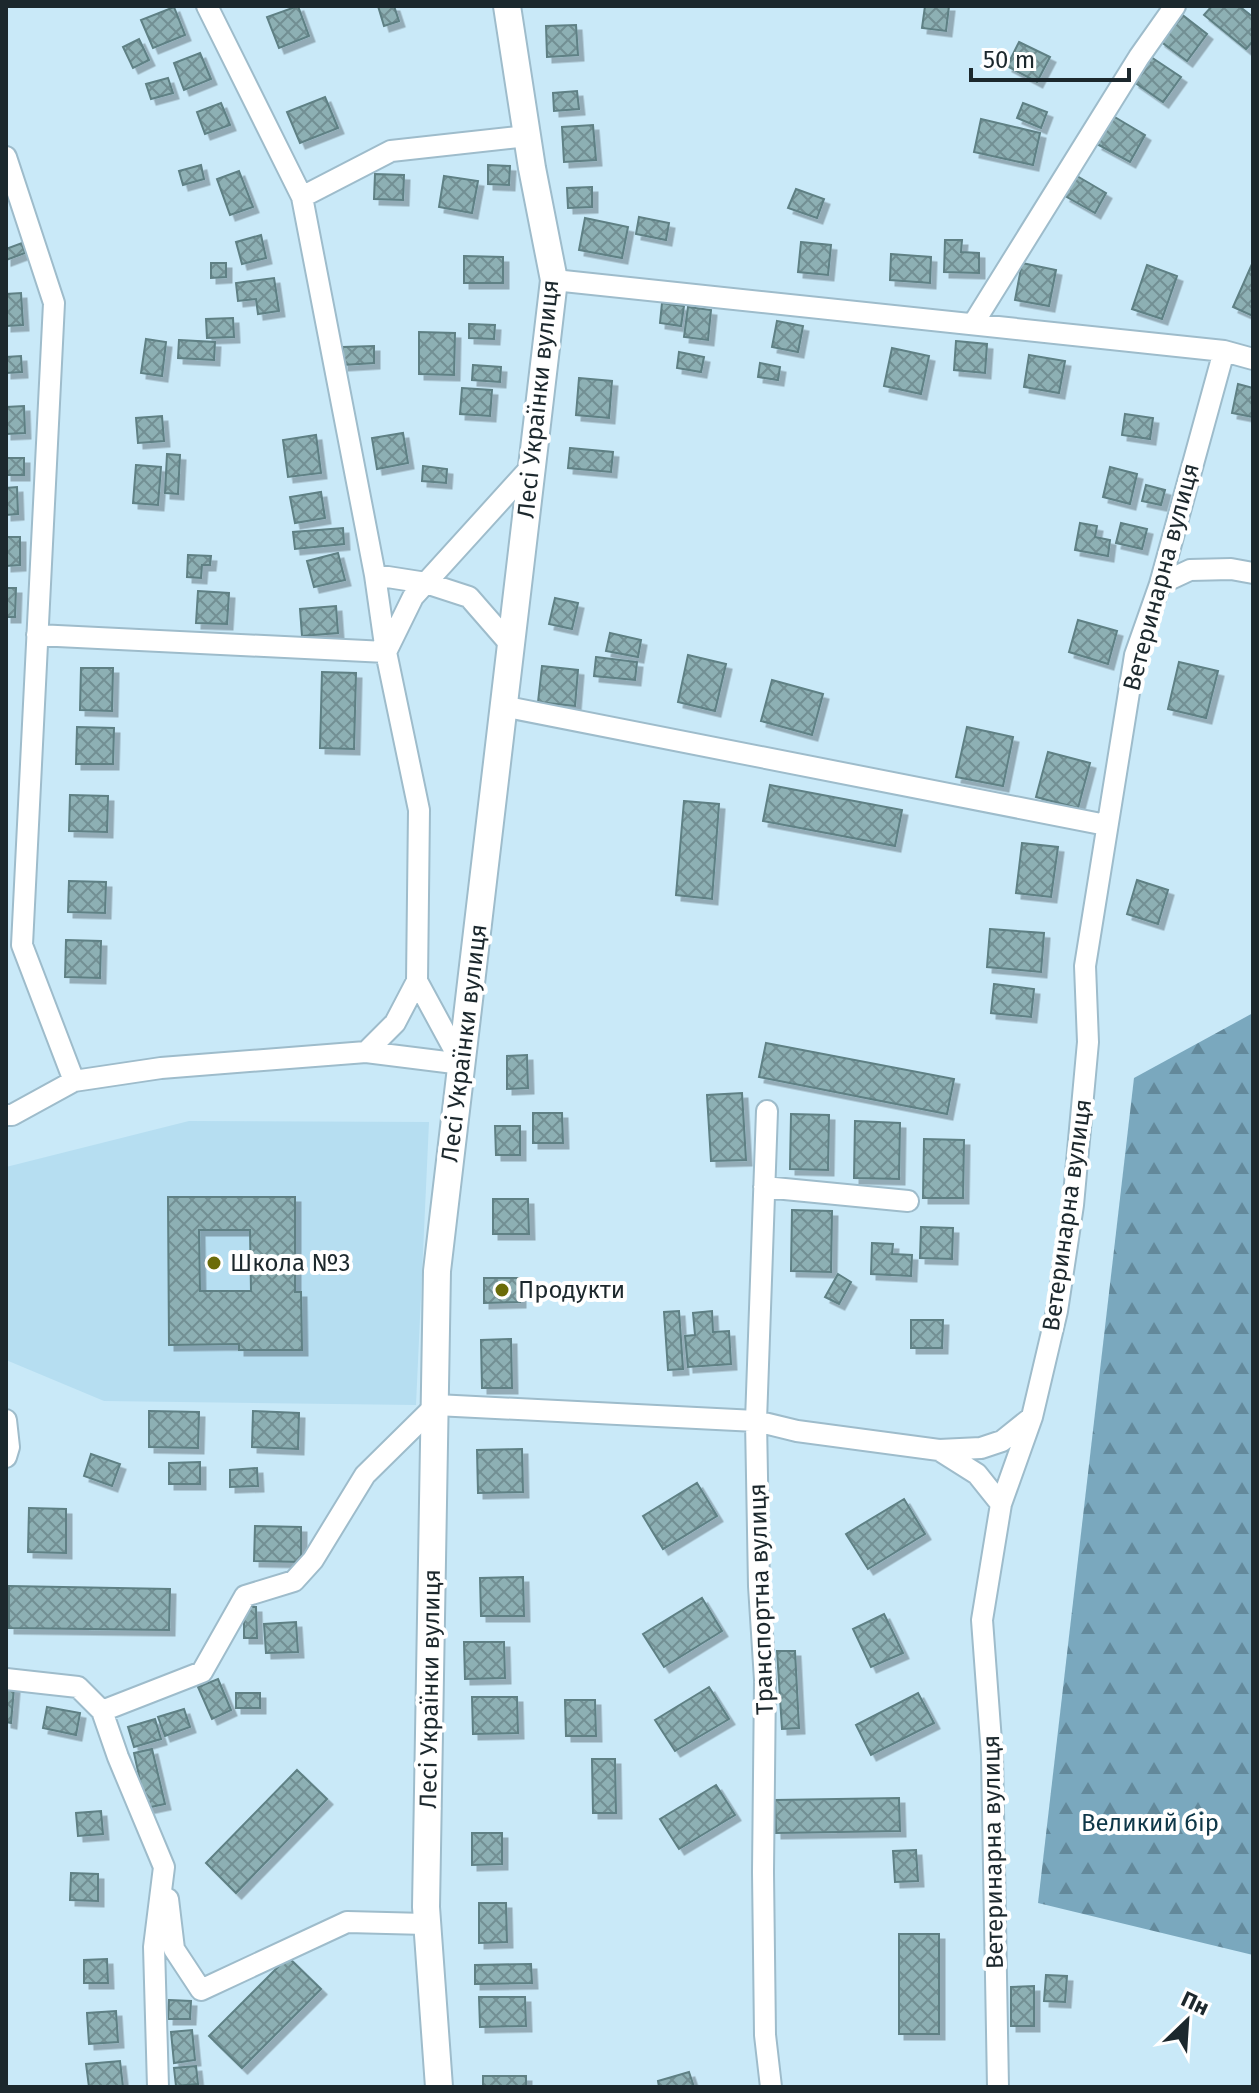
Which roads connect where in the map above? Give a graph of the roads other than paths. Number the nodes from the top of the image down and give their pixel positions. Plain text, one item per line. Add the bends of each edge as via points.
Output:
1 (207, 6) edge
2 (507, 6) edge
3 (1175, 6) edge
4 (527, 136) junction
5 (6, 157) edge
6 (302, 197) junction
7 (554, 280) junction
8 (973, 324) junction
9 (1224, 351) junction
10 (1253, 359) edge
11 (532, 466) junction
12 (1253, 573) edge
13 (375, 575) junction
14 (426, 583) junction
15 (1160, 584) junction
16 (37, 635) junction
17 (510, 644) junction
18 (386, 652) junction
19 (502, 706) junction
20 (1106, 825) junction
21 (417, 981) junction
22 (366, 1052) junction
23 (462, 1064) junction
24 (74, 1081) junction
25 (767, 1111) dead end
26 (6, 1115) edge
27 (764, 1187) junction
28 (908, 1201) dead end
29 (436, 1405) junction
30 (1032, 1417) junction
31 (6, 1420) edge
32 (756, 1421) junction
33 (939, 1450) junction
34 (6, 1457) edge
35 (1001, 1504) junction
36 (6, 1679) edge
37 (102, 1711) junction
38 (164, 1867) junction
39 (426, 1924) junction
40 (158, 2087) edge
41 (439, 2087) edge
42 (771, 2087) edge
43 (998, 2087) edge

1 - 6 street
2 - 4 street, Лесі Українки вулиця
3 - 8 street
4 - 6 street via 391,151
4 - 7 street, Лесі Українки вулиця
5 - 16 street via 54,303
6 - 13 street
7 - 8 street
7 - 11 street, Лесі Українки вулиця
8 - 9 street
9 - 10 street
9 - 15 street, Ветеринарна вулиця
11 - 14 street
11 - 17 street, Лесі Українки вулиця
12 - 15 street via 1190,570
13 - 14 street
13 - 18 street
14 - 17 street via 469,597
14 - 18 street via 413,597
15 - 20 street, Ветеринарна вулиця via 1135,655
16 - 18 street
16 - 24 street via 22,945
17 - 19 street, Лесі Українки вулиця
18 - 21 street via 419,810
19 - 20 street
19 - 23 street, Лесі Українки вулиця
20 - 30 street, Ветеринарна вулиця via 1085,966 1088,1042 1073,1205 1057,1311
21 - 22 street via 395,1023
21 - 23 street
22 - 23 street
22 - 24 street via 161,1068
23 - 29 street, Лесі Українки вулиця via 437,1271
24 - 26 street
25 - 27 street, Транспортна вулиця
27 - 28 street
27 - 32 street, Транспортна вулиця
29 - 32 street
29 - 37 street via 365,1475 313,1560 294,1581 245,1596 202,1672
29 - 39 street, Лесі Українки вулиця
30 - 33 street via 1002,1441
30 - 35 street, Ветеринарна вулиця
31 - 34 street
32 - 33 street
32 - 42 street, Транспортна вулиця via 765,1680 765,2035
33 - 35 street via 977,1474
35 - 43 street, Ветеринарна вулиця via 982,1620 992,1755
36 - 37 street via 78,1687
37 - 38 street
38 - 39 street via 174,1949 201,1990 347,1922
38 - 40 street via 154,1947
39 - 41 street, Лесі Українки вулиця

